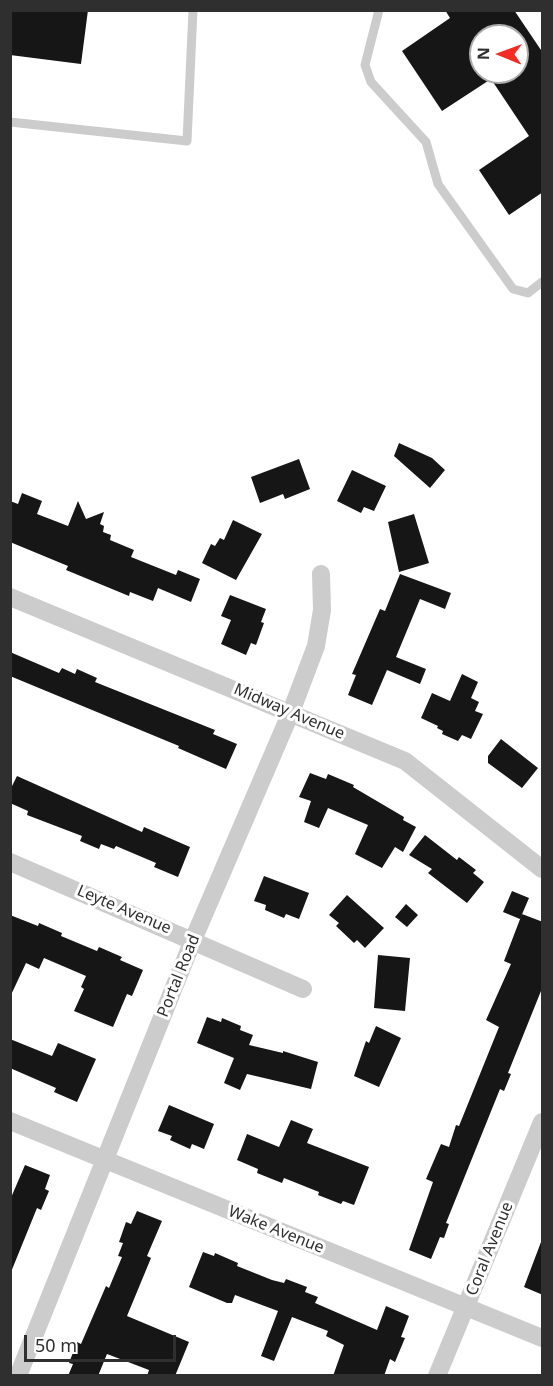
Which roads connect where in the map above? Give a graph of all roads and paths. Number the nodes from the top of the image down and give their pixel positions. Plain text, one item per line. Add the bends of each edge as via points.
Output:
1 (193, 10) edge
2 (380, 10) edge
3 (10, 122) edge
4 (543, 282) edge
5 (321, 574) dead end
6 (10, 597) edge
7 (291, 712) junction
8 (10, 862) edge
9 (543, 869) edge
10 (193, 940) junction
11 (303, 989) dead end
12 (10, 1121) edge
13 (543, 1122) edge
14 (104, 1161) junction
15 (467, 1305) junction
16 (543, 1338) edge
17 (18, 1376) edge
18 (437, 1376) edge

1 - 3 lane via 188,141
2 - 4 lane via 365,64 371,82 426,142 438,184 513,289 528,293
5 - 7 street, Portal Road via 322,610 316,646
6 - 7 street, Midway Avenue
7 - 9 street, Midway Avenue via 405,761
7 - 10 street, Portal Road
8 - 10 street, Leyte Avenue
10 - 11 street, Leyte Avenue
10 - 14 street, Portal Road
12 - 14 street, Wake Avenue
13 - 15 street, Coral Avenue
14 - 15 street, Wake Avenue
14 - 17 street, Portal Road
15 - 16 street, Wake Avenue
15 - 18 street, Coral Avenue

